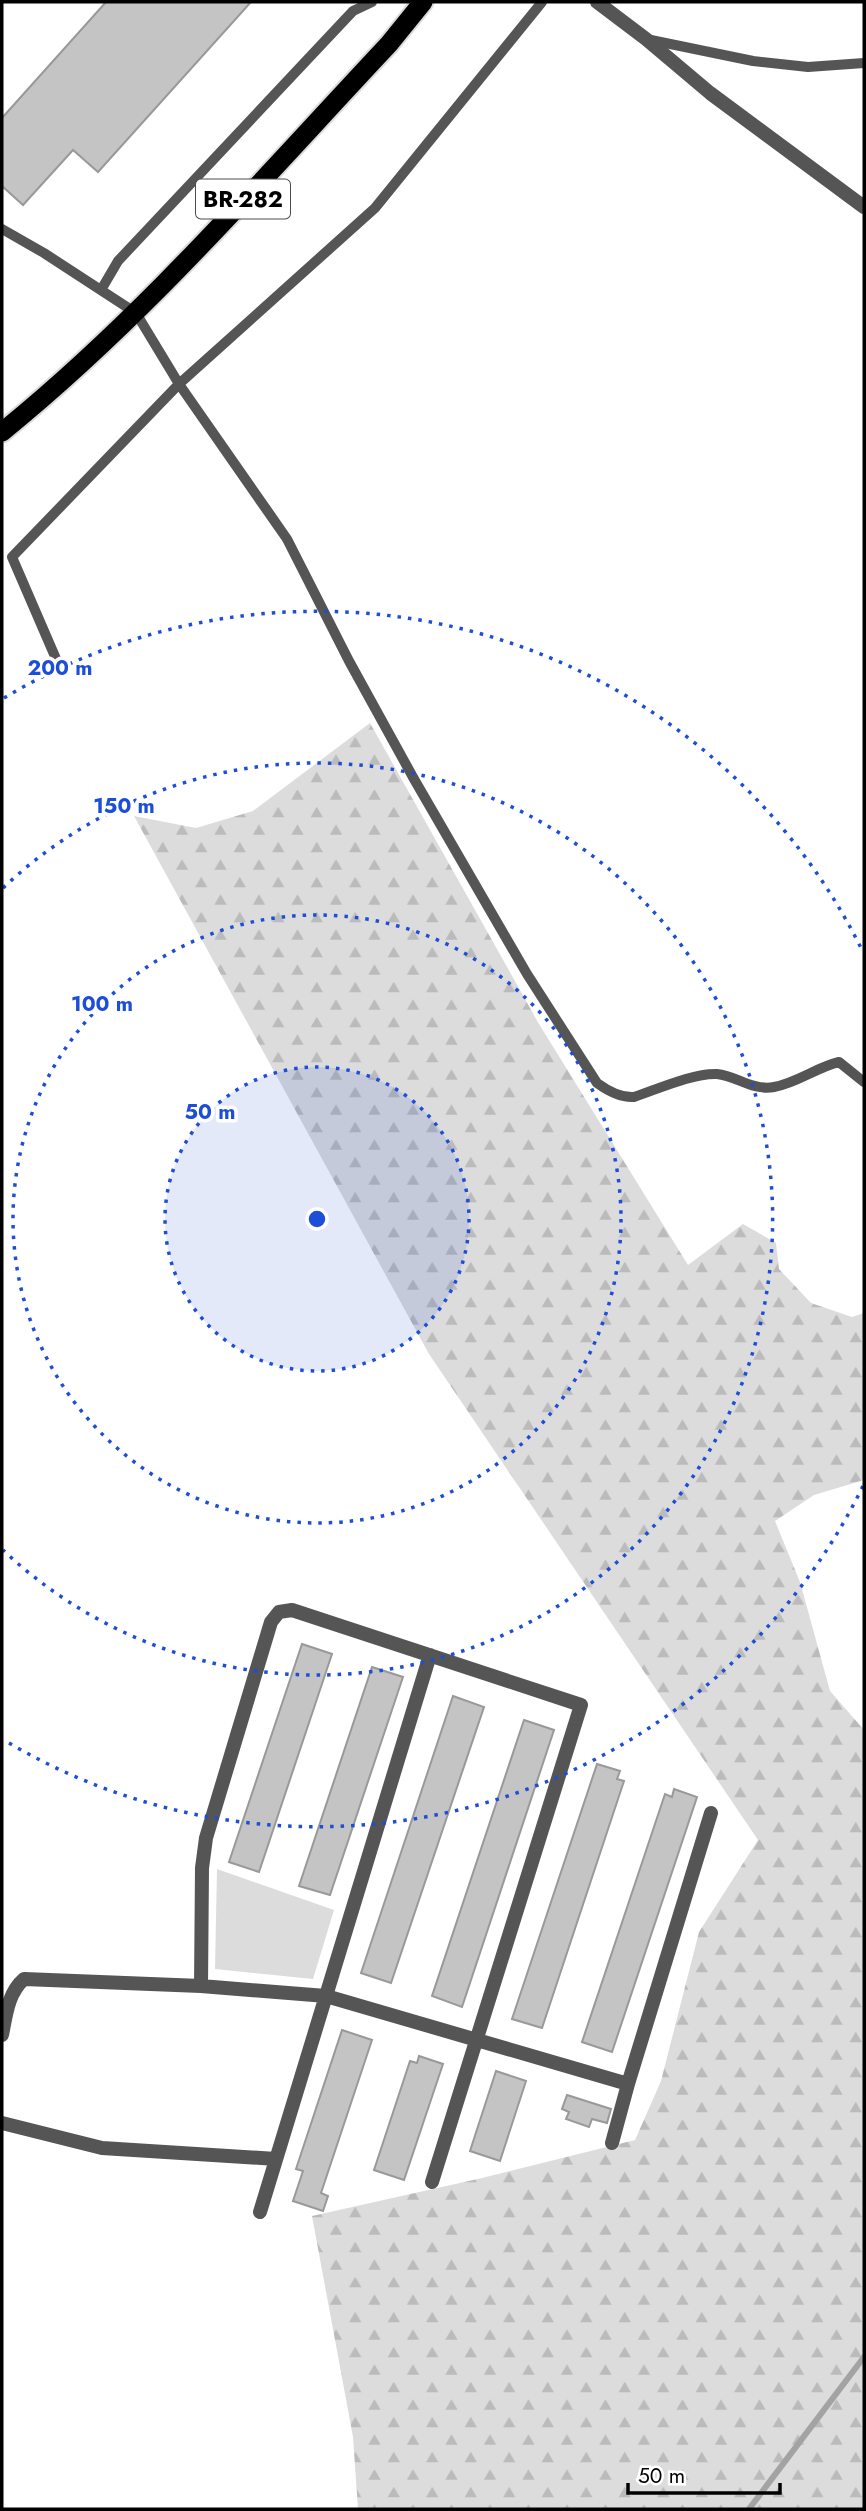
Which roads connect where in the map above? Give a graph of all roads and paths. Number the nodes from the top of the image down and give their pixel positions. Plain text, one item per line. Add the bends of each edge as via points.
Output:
1 (372, 2) edge
2 (423, 2) edge
3 (542, 2) edge
4 (597, 2) edge
5 (646, 39) junction
6 (864, 63) edge
7 (864, 207) edge
8 (2, 229) edge
9 (101, 290) junction
10 (136, 313) junction
11 (179, 384) junction
12 (2, 432) edge
13 (60, 668) dead end
14 (864, 1082) edge
15 (430, 1655) junction
16 (711, 1813) dead end
17 (201, 1986) junction
18 (326, 1996) junction
19 (2, 2035) edge
20 (478, 2039) junction
21 (628, 2084) junction
22 (2, 2123) edge
23 (612, 2143) dead end
24 (276, 2159) junction
25 (432, 2182) dead end
26 (260, 2212) dead end

1 - 9 lane via 353,11 193,181 118,261
2 - 10 highway, BR-282
3 - 11 lane via 375,208
4 - 5 street
5 - 6 lane via 808,67
5 - 7 street via 710,93
8 - 9 lane
9 - 10 lane
10 - 11 lane
10 - 12 highway, BR-282
11 - 13 lane via 12,557
11 - 14 lane via 286,539 414,779 527,974 597,1083 626,1097 705,1074 730,1076 750,1086 776,1087 839,1062
15 - 17 street via 292,1610 279,1612 271,1622 206,1838
15 - 18 street
15 - 20 street via 581,1705
16 - 21 street
17 - 18 street
17 - 19 street via 24,1979 10,1997
18 - 20 street
18 - 24 street
20 - 21 street
20 - 25 street
21 - 23 street
22 - 24 street via 102,2148
24 - 26 street

